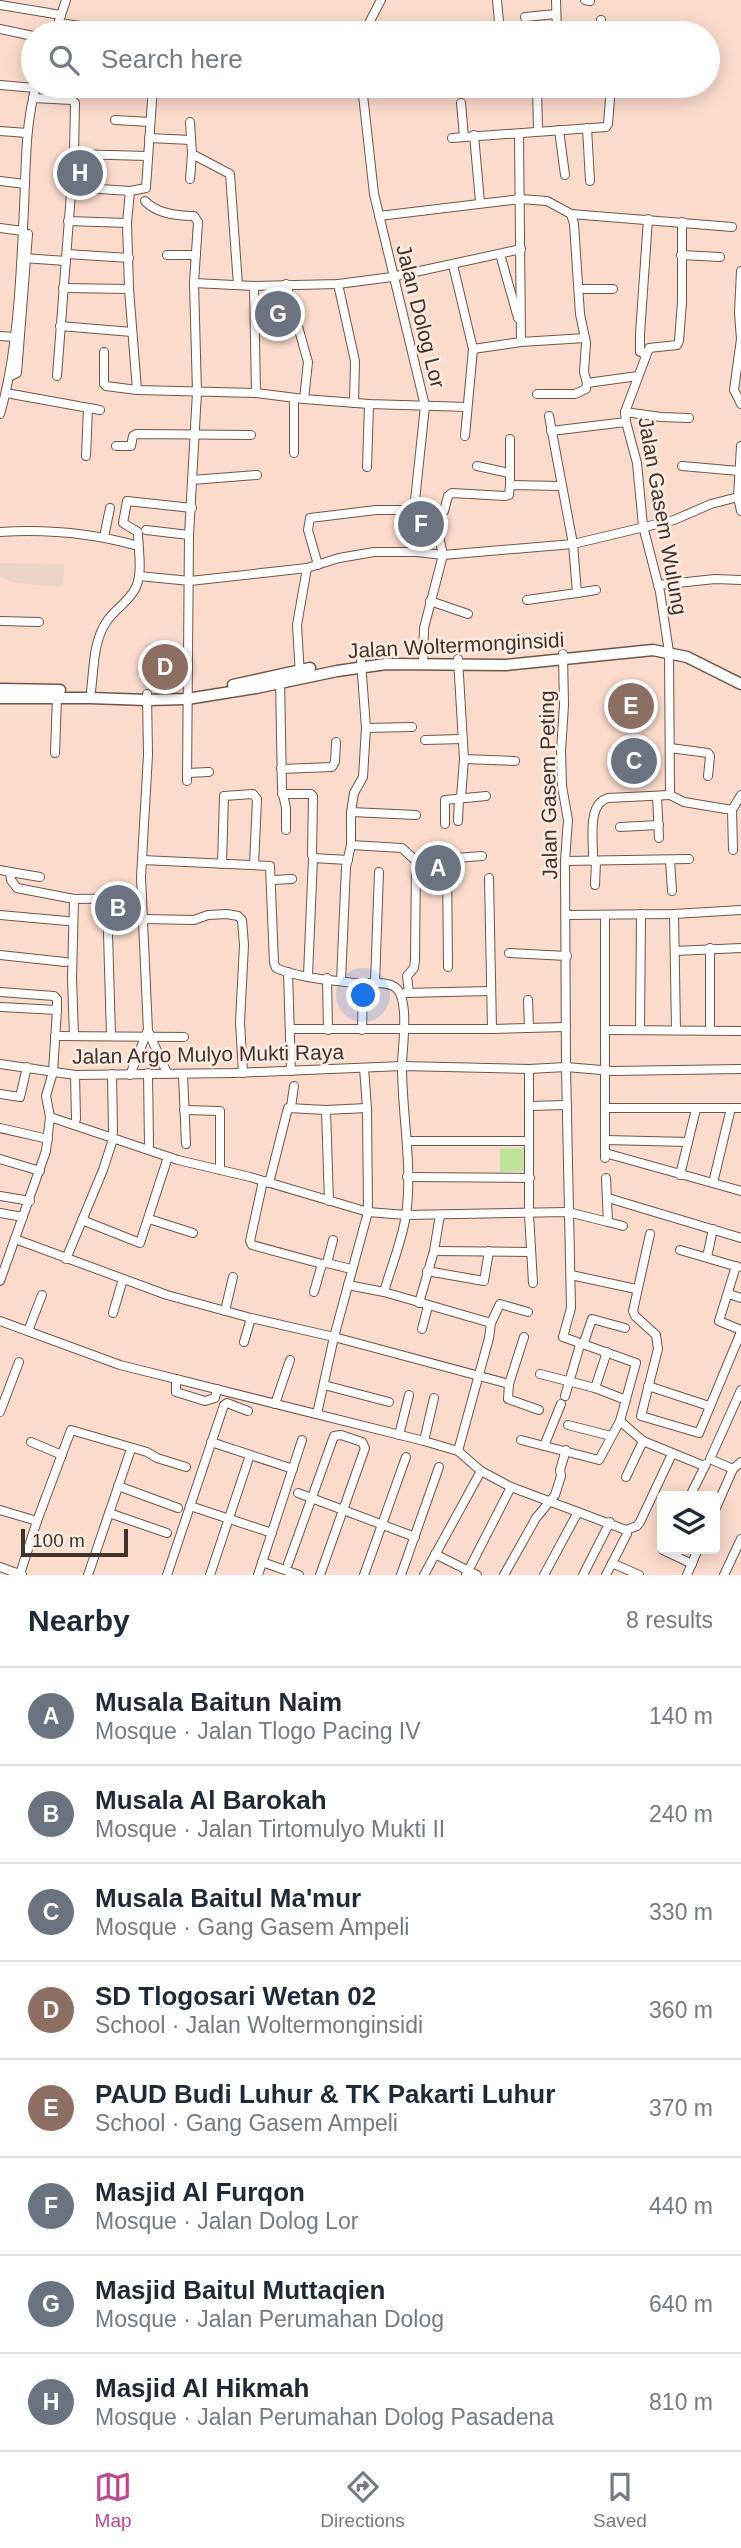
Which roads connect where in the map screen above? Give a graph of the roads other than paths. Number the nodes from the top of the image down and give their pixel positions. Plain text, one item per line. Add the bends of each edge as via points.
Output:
1 (66, 0) edge
2 (381, 0) edge
3 (497, 0) edge
4 (556, 0) edge
5 (585, 0) edge
6 (590, 1) edge
7 (0, 5) edge
8 (556, 14) junction
9 (525, 17) dead end
10 (60, 19) junction
11 (70, 21) edge
12 (370, 21) edge
13 (499, 21) edge
14 (556, 21) edge
15 (0, 29) edge
16 (21, 33) edge
17 (0, 85) edge
18 (21, 86) edge
19 (33, 98) joint
20 (152, 98) edge
21 (363, 98) edge
22 (537, 98) edge
23 (610, 98) edge
24 (461, 103) dead end
25 (115, 120) dead end
26 (190, 121) dead end
27 (149, 122) junction
28 (587, 128) junction
29 (559, 130) junction
30 (0, 131) edge
31 (538, 131) junction
32 (27, 133) junction
33 (474, 135) junction
34 (519, 135) junction
35 (464, 137) junction
36 (149, 138) junction
37 (452, 138) dead end
38 (191, 140) junction
39 (74, 154) junction
40 (192, 154) junction
41 (148, 156) junction
42 (565, 175) dead end
43 (190, 179) dead end
44 (0, 181) edge
45 (590, 181) dead end
46 (25, 184) junction
47 (70, 187) junction
48 (130, 191) junction
49 (520, 199) junction
50 (145, 201) dead end
51 (480, 202) junction
52 (24, 209) junction
53 (571, 214) junction
54 (379, 216) junction
55 (648, 219) junction
56 (68, 221) junction
57 (682, 222) junction
58 (127, 223) junction
59 (732, 227) dead end
60 (0, 228) edge
61 (23, 231) junction
62 (521, 250) junction
63 (500, 254) junction
64 (167, 255) dead end
65 (196, 255) junction
66 (681, 255) junction
67 (66, 257) junction
68 (720, 257) dead end
69 (24, 258) junction
70 (129, 258) junction
71 (453, 265) junction
72 (741, 271) edge
73 (392, 276) junction
74 (194, 283) junction
75 (286, 284) junction
76 (338, 284) junction
77 (238, 285) junction
78 (254, 286) junction
79 (63, 288) junction
80 (129, 289) junction
81 (579, 289) junction
82 (613, 289) dead end
83 (60, 326) junction
84 (520, 326) junction
85 (132, 332) junction
86 (0, 336) edge
87 (14, 337) junction
88 (585, 338) junction
89 (521, 342) junction
90 (473, 349) junction
91 (104, 352) dead end
92 (646, 354) junction
93 (739, 364) edge
94 (57, 376) dead end
95 (638, 376) junction
96 (9, 377) junction
97 (587, 383) junction
98 (137, 390) junction
99 (197, 392) junction
100 (6, 393) junction
101 (256, 393) junction
102 (537, 394) dead end
103 (294, 398) junction
104 (304, 399) junction
105 (354, 403) junction
106 (369, 404) junction
107 (741, 404) edge
108 (425, 406) junction
109 (467, 407) junction
110 (88, 408) junction
111 (100, 410) dead end
112 (625, 412) junction
113 (0, 414) edge
114 (549, 416) dead end
115 (689, 418) dead end
116 (626, 422) junction
117 (551, 431) junction
118 (251, 435) dead end
119 (194, 436) junction
120 (465, 436) dead end
121 (510, 439) dead end
122 (116, 446) dead end
123 (741, 446) edge
124 (293, 453) dead end
125 (86, 456) dead end
126 (477, 466) dead end
127 (682, 466) dead end
128 (367, 467) dead end
129 (740, 467) edge
130 (509, 472) junction
131 (257, 475) dead end
132 (192, 480) junction
133 (510, 485) junction
134 (562, 486) junction
135 (738, 497) junction
136 (110, 508) dead end
137 (192, 508) junction
138 (414, 510) junction
139 (741, 511) edge
140 (435, 517) junction
141 (643, 526) junction
142 (142, 530) junction
143 (0, 532) edge
144 (189, 535) junction
145 (104, 537) junction
146 (573, 544) junction
147 (138, 546) junction
148 (443, 555) junction
149 (318, 565) junction
150 (307, 568) junction
151 (139, 576) junction
152 (741, 580) edge
153 (190, 581) junction
154 (658, 585) junction
155 (596, 590) dead end
156 (577, 593) junction
157 (527, 600) dead end
158 (430, 601) junction
159 (468, 614) dead end
160 (0, 621) edge
161 (40, 622) dead end
162 (669, 649) junction
163 (563, 657) junction
164 (423, 661) junction
165 (458, 662) junction
166 (362, 664) junction
167 (300, 674) junction
168 (741, 677) edge
169 (280, 679) junction
170 (741, 684) edge
171 (0, 689) edge
172 (91, 691) junction
173 (187, 695) junction
174 (123, 696) junction
175 (57, 697) junction
176 (147, 697) junction
177 (0, 698) edge
178 (412, 727) dead end
179 (366, 728) junction
180 (462, 739) junction
181 (425, 740) dead end
182 (336, 742) dead end
183 (670, 748) junction
184 (55, 753) dead end
185 (464, 759) junction
186 (515, 761) dead end
187 (281, 769) junction
188 (209, 772) dead end
189 (708, 776) dead end
190 (282, 794) junction
191 (670, 795) junction
192 (741, 795) edge
193 (486, 796) dead end
194 (657, 796) junction
195 (460, 798) junction
196 (732, 810) junction
197 (351, 812) junction
198 (416, 815) dead end
199 (458, 821) dead end
200 (444, 824) dead end
201 (659, 825) junction
202 (620, 827) dead end
203 (286, 830) dead end
204 (659, 838) dead end
205 (351, 845) junction
206 (733, 850) dead end
207 (312, 855) dead end
208 (482, 856) dead end
209 (447, 859) junction
210 (689, 859) dead end
211 (142, 860) junction
212 (348, 860) junction
213 (670, 860) junction
214 (416, 861) junction
215 (565, 861) junction
216 (594, 861) junction
217 (222, 864) junction
218 (254, 865) junction
219 (0, 870) edge
220 (9, 872) junction
221 (379, 872) dead end
222 (40, 877) dead end
223 (489, 878) dead end
224 (292, 879) dead end
225 (272, 880) junction
226 (595, 885) dead end
227 (672, 891) dead end
228 (142, 898) junction
229 (74, 899) junction
230 (107, 900) junction
231 (741, 910) edge
232 (640, 914) junction
233 (674, 914) junction
234 (0, 915) edge
235 (566, 915) junction
236 (605, 915) junction
237 (144, 919) junction
238 (66, 921) dead end
239 (710, 948) junction
240 (741, 948) edge
241 (675, 951) junction
242 (509, 953) dead end
243 (0, 955) edge
244 (567, 956) junction
245 (65, 962) dead end
246 (448, 967) dead end
247 (288, 972) junction
248 (308, 975) junction
249 (327, 978) junction
250 (341, 981) junction
251 (375, 983) junction
252 (363, 984) junction
253 (490, 991) junction
254 (0, 992) edge
255 (528, 1000) dead end
256 (1, 1007) edge
257 (57, 1010) junction
258 (566, 1027) junction
259 (528, 1028) junction
260 (492, 1029) junction
261 (640, 1029) junction
262 (289, 1030) junction
263 (328, 1030) junction
264 (362, 1030) junction
265 (404, 1030) junction
266 (606, 1030) junction
267 (676, 1030) junction
268 (710, 1030) junction
269 (741, 1031) edge
270 (148, 1034) junction
271 (111, 1035) junction
272 (55, 1036) junction
273 (74, 1036) junction
274 (184, 1037) dead end
275 (741, 1062) edge
276 (0, 1064) edge
277 (402, 1066) junction
278 (27, 1067) junction
279 (566, 1067) junction
280 (364, 1068) junction
281 (528, 1069) junction
282 (741, 1069) edge
283 (291, 1071) junction
284 (606, 1071) junction
285 (53, 1072) junction
286 (148, 1073) junction
287 (167, 1073) junction
288 (243, 1073) junction
289 (112, 1074) junction
290 (183, 1074) junction
291 (75, 1075) junction
292 (130, 1075) junction
293 (294, 1086) dead end
294 (0, 1094) edge
295 (567, 1105) junction
296 (529, 1106) junction
297 (291, 1107) junction
298 (367, 1108) junction
299 (606, 1108) junction
300 (731, 1108) junction
301 (741, 1108) edge
302 (696, 1109) junction
303 (184, 1110) junction
304 (326, 1110) junction
305 (50, 1117) junction
306 (76, 1119) dead end
307 (0, 1128) edge
308 (113, 1135) junction
309 (48, 1139) junction
310 (606, 1140) junction
311 (529, 1141) junction
312 (407, 1142) junction
313 (688, 1142) junction
314 (186, 1144) dead end
315 (149, 1145) dead end
316 (169, 1157) junction
317 (0, 1159) edge
318 (220, 1170) junction
319 (40, 1171) junction
320 (680, 1175) junction
321 (407, 1177) junction
322 (530, 1178) junction
323 (606, 1178) dead end
324 (266, 1182) junction
325 (713, 1183) junction
326 (741, 1191) edge
327 (0, 1196) edge
328 (608, 1198) junction
329 (30, 1201) junction
330 (329, 1201) junction
331 (368, 1212) junction
332 (568, 1212) junction
333 (0, 1213) edge
334 (529, 1214) junction
335 (406, 1215) junction
336 (440, 1215) junction
337 (23, 1217) junction
338 (149, 1219) junction
339 (82, 1220) junction
340 (608, 1222) junction
341 (623, 1226) dead end
342 (713, 1230) junction
343 (192, 1233) dead end
344 (650, 1234) dead end
345 (741, 1238) edge
346 (15, 1239) junction
347 (332, 1240) dead end
348 (680, 1250) dead end
349 (434, 1251) junction
350 (489, 1251) junction
351 (531, 1252) junction
352 (4, 1254) edge
353 (707, 1257) junction
354 (66, 1259) junction
355 (325, 1264) junction
356 (738, 1267) edge
357 (351, 1269) junction
358 (427, 1271) junction
359 (571, 1275) junction
360 (233, 1277) dead end
361 (123, 1279) junction
362 (0, 1281) edge
363 (533, 1283) dead end
364 (348, 1285) junction
365 (636, 1289) junction
366 (314, 1292) dead end
367 (384, 1292) junction
368 (729, 1294) junction
369 (42, 1295) dead end
370 (741, 1297) edge
371 (419, 1303) junction
372 (428, 1306) junction
373 (225, 1311) junction
374 (528, 1312) dead end
375 (113, 1313) dead end
376 (251, 1318) junction
377 (0, 1321) edge
378 (491, 1323) junction
379 (625, 1328) dead end
380 (422, 1329) dead end
381 (29, 1331) junction
382 (741, 1331) edge
383 (524, 1336) dead end
384 (334, 1337) junction
385 (244, 1342) dead end
386 (581, 1345) junction
387 (607, 1352) junction
388 (290, 1360) dead end
389 (19, 1362) dead end
390 (540, 1374) dead end
391 (478, 1375) junction
392 (0, 1381) edge
393 (569, 1382) junction
394 (176, 1383) junction
395 (10, 1384) junction
396 (509, 1384) junction
397 (324, 1385) junction
398 (648, 1386) junction
399 (595, 1388) junction
400 (741, 1390) edge
401 (217, 1392) junction
402 (409, 1395) dead end
403 (434, 1398) dead end
404 (626, 1400) junction
405 (389, 1402) dead end
406 (275, 1404) junction
407 (709, 1406) junction
408 (248, 1410) dead end
409 (539, 1410) dead end
410 (0, 1412) edge
411 (317, 1414) junction
412 (620, 1421) junction
413 (568, 1424) dead end
414 (399, 1434) junction
415 (611, 1436) junction
416 (302, 1440) dead end
417 (521, 1440) dead end
418 (424, 1441) junction
419 (643, 1441) junction
420 (211, 1442) junction
421 (31, 1443) dead end
422 (544, 1446) junction
423 (131, 1448) junction
424 (566, 1450) junction
425 (458, 1451) junction
426 (672, 1454) junction
427 (62, 1455) junction
428 (250, 1455) junction
429 (406, 1457) dead end
430 (707, 1462) junction
431 (739, 1465) edge
432 (186, 1467) dead end
433 (439, 1467) dead end
434 (293, 1469) junction
435 (481, 1471) junction
436 (626, 1477) dead end
437 (118, 1486) junction
438 (511, 1487) junction
439 (692, 1491) edge
440 (298, 1493) dead end
441 (312, 1499) junction
442 (550, 1501) junction
443 (720, 1501) edge
444 (190, 1506) junction
445 (178, 1508) dead end
446 (0, 1510) edge
447 (343, 1510) junction
448 (578, 1512) junction
449 (109, 1513) junction
450 (228, 1518) junction
451 (37, 1521) junction
452 (610, 1522) junction
453 (382, 1524) junction
454 (626, 1530) junction
455 (167, 1533) dead end
456 (272, 1533) junction
457 (415, 1537) junction
458 (741, 1539) edge
459 (435, 1554) junction
460 (661, 1554) edge
461 (671, 1554) edge
462 (696, 1554) edge
463 (657, 1560) dead end
464 (262, 1562) junction
465 (612, 1563) junction
466 (288, 1564) dead end
467 (692, 1564) junction
468 (0, 1567) edge
469 (471, 1574) edge
470 (21, 1575) edge
471 (88, 1575) edge
472 (167, 1575) edge
473 (210, 1575) edge
474 (258, 1575) edge
475 (299, 1575) edge
476 (320, 1575) edge
477 (364, 1575) edge
478 (401, 1575) edge
479 (424, 1575) edge
480 (504, 1575) edge
481 (544, 1575) edge
482 (583, 1575) edge
483 (606, 1575) edge
484 (639, 1575) edge
485 (687, 1575) edge
486 (724, 1575) edge

1 - 10 street
2 - 12 street
3 - 13 street
4 - 8 street
5 - 6 street
7 - 10 street
8 - 9 street
8 - 14 street
10 - 11 street
15 - 16 street
17 - 18 street
19 - 32 street
19 - 39 street via 74,101
20 - 27 street
21 - 54 street, Jalan Dolog Lor
22 - 31 street
23 - 28 street via 608,125
24 - 35 street
25 - 27 street
26 - 38 street
27 - 36 street
28 - 29 street
28 - 45 street
29 - 31 street
29 - 42 street
30 - 32 street
31 - 34 street
32 - 46 street
33 - 34 street
33 - 35 street
33 - 51 street
34 - 49 street
35 - 37 street
36 - 38 street
36 - 41 street
38 - 40 street
39 - 41 street
39 - 47 street
40 - 43 street
40 - 77 street via 230,174
41 - 48 street via 147,187
44 - 46 street
46 - 52 street
47 - 48 street
47 - 56 street
48 - 58 street
49 - 51 street
49 - 53 street via 547,201
49 - 62 street
50 - 65 street via 173,215 196,217
51 - 54 street
52 - 61 street
52 - 69 street via 29,214
53 - 55 street
53 - 81 street
54 - 73 street, Jalan Dolog Lor
55 - 57 street
55 - 92 street via 640,330 640,352
56 - 58 street
56 - 67 street
57 - 59 street
57 - 66 street
58 - 70 street
60 - 61 street
61 - 69 street
62 - 63 street
62 - 84 street
63 - 71 street
63 - 84 street
64 - 65 street
65 - 74 street
66 - 68 street
66 - 92 street via 677,345 652,346
67 - 69 street
67 - 70 street
67 - 79 street
69 - 87 street
69 - 96 street via 17,373
70 - 80 street
71 - 73 street
71 - 90 street
72 - 93 street
73 - 76 street
73 - 108 street, Jalan Dolog Lor
74 - 77 street
74 - 99 street
75 - 76 street
75 - 78 street
75 - 104 street via 308,362
76 - 105 street via 355,361
77 - 78 street
78 - 101 street
79 - 80 street
79 - 83 street
80 - 85 street
81 - 82 street
81 - 88 street
83 - 85 street
83 - 94 street
84 - 89 street
85 - 98 street
86 - 87 street
87 - 96 street
88 - 89 street
88 - 97 street
89 - 90 street
90 - 109 street
91 - 98 street via 104,385
92 - 95 street, Jalan Gasem Wulung
93 - 107 street via 734,390
95 - 97 street
95 - 112 street, Jalan Gasem Wulung
96 - 100 street
97 - 102 street via 583,392 576,394
98 - 99 street
99 - 101 street
99 - 119 street
100 - 110 street
100 - 113 street
101 - 103 street
103 - 104 street
103 - 124 street
104 - 105 street
105 - 106 street
106 - 108 street
106 - 128 street
108 - 109 street
108 - 138 street, Jalan Dolog Lor
109 - 120 street
110 - 111 street
110 - 125 street
112 - 115 street
112 - 116 street, Jalan Gasem Wulung
114 - 117 street
116 - 117 street
116 - 141 street, Jalan Gasem Wulung
117 - 134 street
118 - 119 street
119 - 122 street via 136,434 131,446
119 - 132 street
121 - 130 street
123 - 129 street
126 - 130 street
127 - 129 street
129 - 135 street
130 - 133 street
131 - 132 street
132 - 137 street
133 - 134 street
133 - 140 street via 505,496 450,494 444,511
134 - 146 street
135 - 139 street
135 - 141 street
136 - 145 street
137 - 142 street via 127,500 123,524
137 - 144 street
138 - 140 street
138 - 149 street via 310,518 308,530
140 - 148 street
141 - 146 street
141 - 154 street, Jalan Gasem Wulung
142 - 144 street
142 - 147 street
143 - 145 street via 50,530
144 - 153 street
145 - 147 street
146 - 148 street
146 - 156 street
147 - 151 street
148 - 149 street via 374,552
148 - 158 street
149 - 150 street
150 - 153 street
150 - 167 street via 297,625
151 - 153 street
151 - 172 street via 135,589 101,632
152 - 154 street
153 - 173 street
154 - 162 street, Jalan Gasem Wulung
155 - 156 street
156 - 157 street
158 - 159 street
158 - 164 street
160 - 161 street
162 - 163 main road, Jalan Woltermonginsidi
162 - 168 main road, Jalan Woltermonginsidi via 690,650
162 - 170 main road, Jalan Woltermonginsidi
162 - 183 street, Jalan Gasem Wulung
163 - 165 main road, Jalan Woltermonginsidi
163 - 215 street, Jalan Gasem Peting
164 - 165 main road, Jalan Woltermonginsidi
164 - 166 main road, Jalan Woltermonginsidi
165 - 180 street
166 - 167 main road, Jalan Woltermonginsidi
166 - 179 street
167 - 169 main road, Jalan Woltermonginsidi
169 - 173 main road, Jalan Woltermonginsidi
169 - 187 street
171 - 172 main road, Jalan Woltermonginsidi
172 - 174 main road, Jalan Woltermonginsidi
173 - 176 main road, Jalan Woltermonginsidi
173 - 188 street via 187,777
174 - 175 main road, Jalan Woltermonginsidi
174 - 176 main road, Jalan Woltermonginsidi
175 - 177 main road, Jalan Woltermonginsidi
175 - 184 street
176 - 211 street
178 - 179 street
179 - 197 street via 363,777
180 - 181 street
180 - 185 street
182 - 187 street via 332,767
183 - 189 street via 708,753
183 - 191 street, Jalan Gasem Wulung
185 - 186 street
185 - 195 street
187 - 190 street
190 - 203 street
190 - 207 street via 313,796
191 - 194 street
191 - 196 street via 684,803
192 - 196 street
193 - 195 street
194 - 201 street
194 - 216 street via 604,799 597,804
195 - 199 street
195 - 200 street via 444,800
196 - 206 street
197 - 198 street
197 - 205 street
201 - 202 street
201 - 204 street
205 - 212 street
205 - 214 street via 402,848
208 - 209 street
209 - 214 street
209 - 246 street
210 - 213 street
211 - 217 street
211 - 228 street
212 - 248 street via 313,858
212 - 250 street
213 - 216 street
213 - 227 street
214 - 253 street via 415,960 407,976 407,993
215 - 216 street
215 - 235 street, Jalan Gasem Peting
216 - 226 street
217 - 218 street
217 - 218 street via 224,796 253,794 257,799
218 - 225 street via 271,866
219 - 220 street
220 - 222 street
220 - 229 street via 18,888
221 - 251 street
223 - 253 street
224 - 225 street
225 - 247 street via 274,963 278,970
228 - 230 street
228 - 237 street
229 - 230 street
229 - 273 street
230 - 271 street
231 - 233 street
232 - 233 street
232 - 236 street
232 - 261 street
233 - 241 street
234 - 238 street
235 - 236 street
235 - 244 street, Jalan Gasem Peting
236 - 266 street
237 - 270 street
237 - 288 street via 194,920 227,914 242,920
239 - 240 street
239 - 241 street
239 - 268 street
241 - 267 street
242 - 244 street
243 - 245 street
244 - 258 street, Jalan Gasem Peting
247 - 248 street
247 - 262 street
248 - 249 street
249 - 250 street
249 - 263 street
250 - 252 street
251 - 252 street
251 - 265 street via 395,987 402,1000
252 - 264 street
253 - 260 street
254 - 257 street via 54,996
255 - 259 street
256 - 257 street
257 - 272 street
258 - 259 street
258 - 279 street, Jalan Gasem Peting
259 - 260 street
260 - 265 street
261 - 266 street
261 - 267 street
262 - 263 street
262 - 283 street
263 - 264 street
264 - 265 street
265 - 277 street
266 - 284 street
267 - 268 street
268 - 269 street
270 - 271 street
270 - 274 street
270 - 287 street
270 - 292 street
271 - 273 street
272 - 273 street
272 - 285 street
275 - 282 street
276 - 278 street, Jalan Argo Mulyo Mukti Raya
277 - 280 street, Jalan Argo Mulyo Mukti Raya
277 - 281 street, Jalan Argo Mulyo Mukti Raya
277 - 312 street
278 - 285 street, Jalan Argo Mulyo Mukti Raya
278 - 294 street via 21,1096
279 - 281 street, Jalan Argo Mulyo Mukti Raya
279 - 284 street, Jalan Argo Mulyo Mukti Raya
279 - 295 street, Jalan Gasem Peting
280 - 283 street, Jalan Argo Mulyo Mukti Raya
280 - 298 street, Jalan Argo Mulyo Mukti Raya
281 - 296 street
282 - 284 street, Jalan Argo Mulyo Mukti Raya
283 - 288 street, Jalan Argo Mulyo Mukti Raya
284 - 299 street
285 - 291 street, Jalan Argo Mulyo Mukti Raya
285 - 305 street via 46,1096
286 - 287 street, Jalan Argo Mulyo Mukti Raya
286 - 292 street, Jalan Argo Mulyo Mukti Raya
286 - 315 street
287 - 290 street, Jalan Argo Mulyo Mukti Raya
288 - 290 street, Jalan Argo Mulyo Mukti Raya
289 - 291 street, Jalan Argo Mulyo Mukti Raya
289 - 292 street, Jalan Argo Mulyo Mukti Raya
289 - 308 street
290 - 303 street
291 - 306 street
293 - 297 street
295 - 296 street
295 - 332 street, Jalan Gasem Peting
296 - 311 street
297 - 304 street
297 - 324 street via 285,1112
298 - 304 street
298 - 331 street, Jalan Argo Mulyo Mukti Raya
299 - 302 street
299 - 310 street
300 - 301 street
300 - 302 street
300 - 325 street
302 - 313 street
303 - 314 street
303 - 318 street via 220,1111
304 - 330 street
305 - 308 street
305 - 309 street
307 - 309 street
308 - 316 street
308 - 339 street
309 - 319 street
310 - 313 street
310 - 320 street via 605,1155
311 - 312 street
311 - 322 street
312 - 321 street
313 - 320 street
316 - 318 street
316 - 338 street
317 - 319 street
318 - 324 street
319 - 329 street
320 - 325 street
321 - 322 street
321 - 335 street
322 - 334 street
323 - 328 street
324 - 330 street
324 - 355 street via 250,1243
325 - 326 street
327 - 329 street
328 - 340 street
328 - 342 street
329 - 337 street
330 - 331 street
331 - 335 street
331 - 357 street, Jalan Argo Mulyo Mukti Raya
332 - 334 street
332 - 340 street
332 - 359 street, Jalan Gasem Peting
333 - 337 street
334 - 336 street
334 - 351 street
335 - 336 street
335 - 367 street
336 - 349 street
337 - 346 street
338 - 339 street via 140,1243
338 - 343 street
339 - 354 street
340 - 341 street
342 - 345 street
342 - 353 street
344 - 365 street
346 - 352 street
346 - 354 street
347 - 355 street
348 - 353 street
349 - 350 street
349 - 358 street
350 - 351 street
350 - 358 street via 484,1281
351 - 363 street
352 - 362 street
353 - 356 street
354 - 361 street
355 - 357 street
355 - 366 street
356 - 368 street
357 - 364 street, Jalan Argo Mulyo Mukti Raya
358 - 371 street
359 - 365 street
359 - 386 street, Jalan Gasem Peting via 572,1308 563,1337
360 - 373 street
361 - 373 street
361 - 375 street
364 - 367 street
364 - 384 street, Jalan Argo Mulyo Mukti Raya
365 - 398 street via 635,1316 658,1338
367 - 371 street
368 - 370 street
368 - 382 street via 719,1322
369 - 381 street
371 - 372 street
372 - 378 street
372 - 380 street
373 - 376 street
374 - 378 street via 500,1304
376 - 384 street
376 - 385 street
377 - 381 street
378 - 391 street
379 - 386 street via 592,1319
381 - 394 street
382 - 407 street
383 - 396 street
384 - 391 street
384 - 397 street, Jalan Argo Mulyo Mukti Raya
386 - 387 street
386 - 393 street
387 - 399 street
387 - 404 street via 636,1363
388 - 406 street
389 - 395 street
390 - 393 street
391 - 396 street
391 - 425 street
392 - 395 street
393 - 399 street
393 - 422 street
394 - 401 street
394 - 401 street via 177,1392 205,1401
395 - 410 street
396 - 409 street via 508,1399
397 - 405 street
397 - 411 street, Jalan Argo Mulyo Mukti Raya
398 - 407 street
398 - 407 street via 642,1416 698,1433
399 - 404 street
400 - 430 street
401 - 406 street
402 - 414 street
403 - 418 street
404 - 412 street
406 - 411 street
408 - 420 street via 224,1405
411 - 414 street
412 - 415 street
412 - 419 street
413 - 415 street
414 - 418 street
415 - 424 street via 599,1460
416 - 434 street
417 - 422 street
418 - 425 street
419 - 426 street
419 - 436 street
420 - 428 street
420 - 444 street
421 - 427 street
422 - 424 street
423 - 427 street via 71,1430
423 - 432 street
423 - 437 street
424 - 442 street
425 - 435 street
426 - 430 street
426 - 454 street via 637,1527
427 - 451 street
428 - 434 street
428 - 450 street
429 - 453 street
430 - 431 street
430 - 439 street
431 - 443 street
433 - 457 street
434 - 456 street
435 - 438 street
435 - 459 street
437 - 445 street
437 - 449 street
438 - 442 street
438 - 469 street
440 - 441 street
441 - 447 street
441 - 447 street via 334,1436 362,1442 365,1448
441 - 466 street
442 - 448 street
442 - 480 street
444 - 450 street
444 - 472 street
446 - 451 street
447 - 453 street
447 - 476 street
448 - 452 street
448 - 481 street
449 - 455 street
449 - 471 street
450 - 456 street
450 - 473 street
451 - 470 street
452 - 454 street
452 - 482 street
453 - 457 street
453 - 477 street
454 - 465 street
456 - 464 street
457 - 478 street
458 - 486 street
459 - 469 street
459 - 479 street
460 - 463 street
461 - 467 street
462 - 467 street
464 - 474 street
464 - 475 street
465 - 483 street
465 - 484 street
467 - 485 street
468 - 470 street

